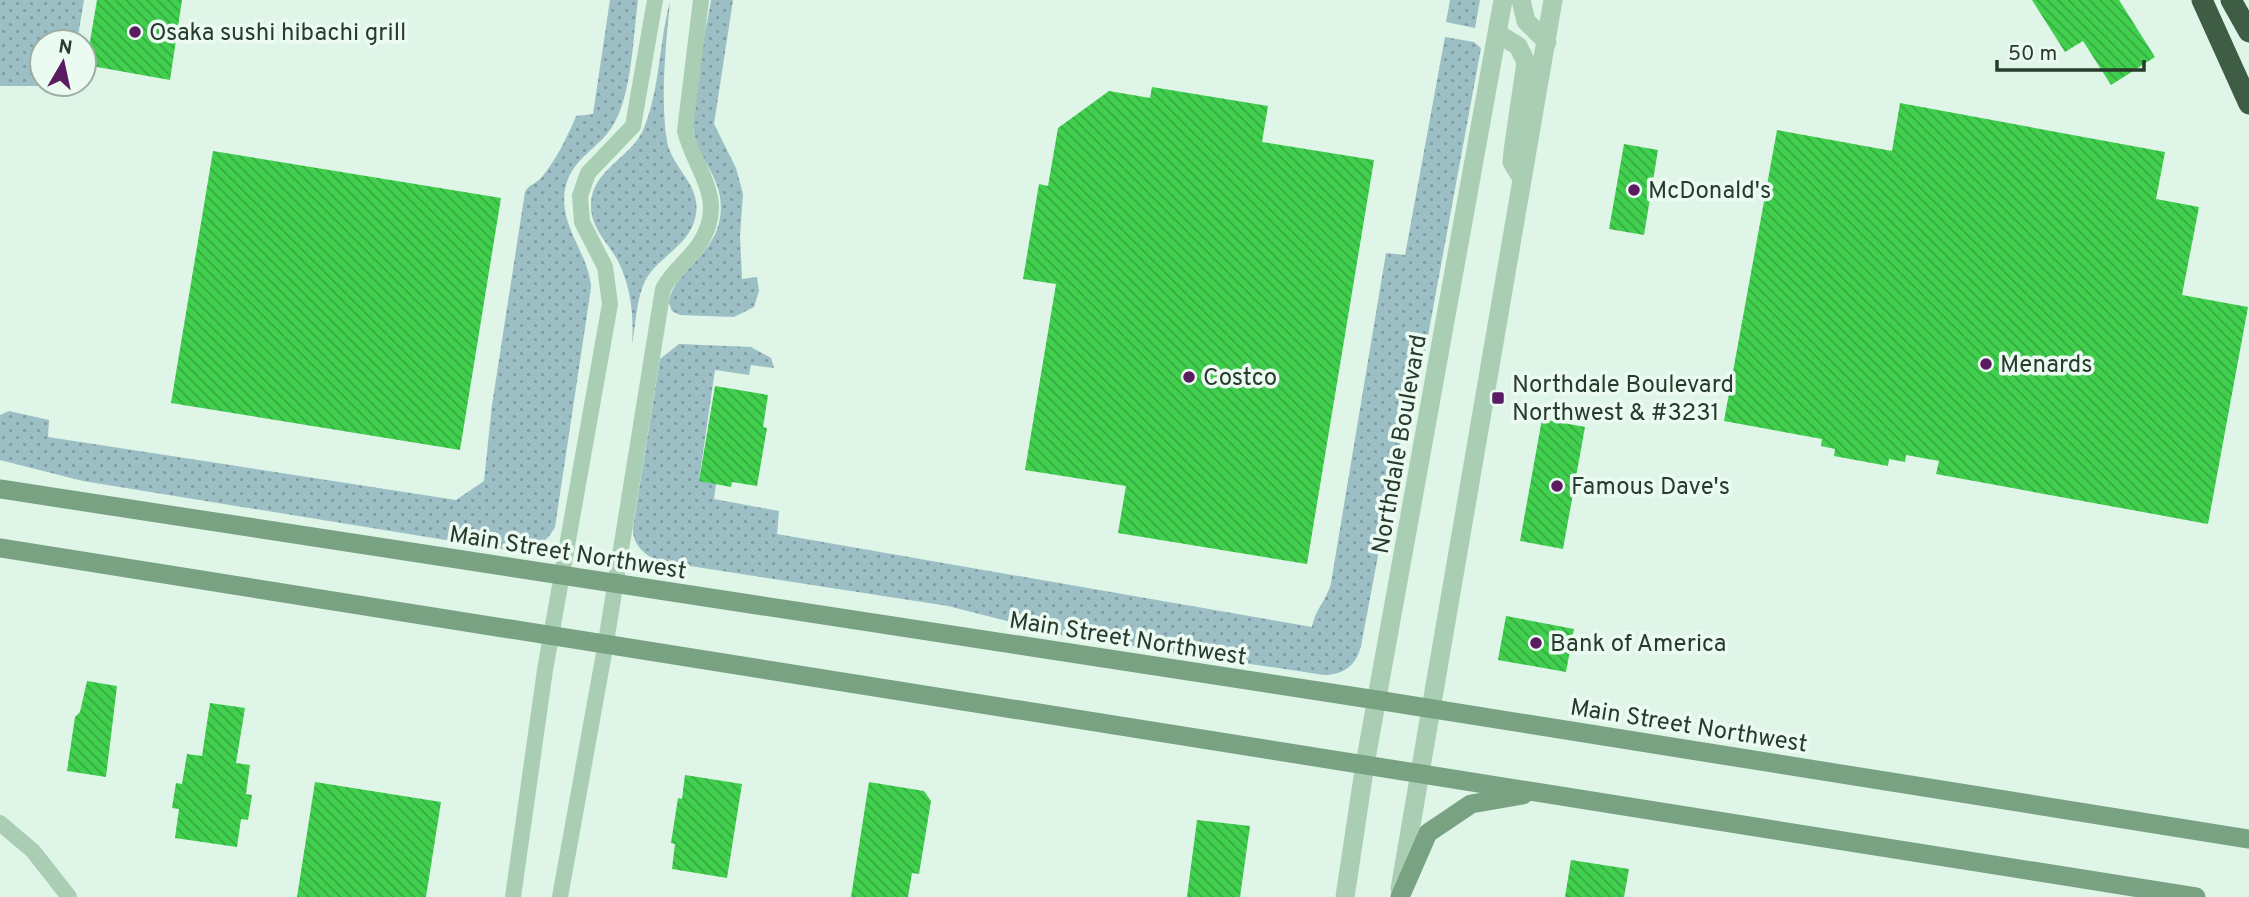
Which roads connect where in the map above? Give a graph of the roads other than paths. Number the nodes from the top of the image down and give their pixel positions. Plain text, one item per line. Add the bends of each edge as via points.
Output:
1 (656, 0) edge
2 (701, 0) edge
3 (1503, 0) edge
4 (1521, 0) edge
5 (1553, 0) edge
6 (2202, 0) edge
7 (2231, 0) edge
8 (2249, 32) edge
9 (1497, 33) junction
10 (1547, 42) junction
11 (2249, 104) edge
12 (1522, 178) junction
13 (0, 489) edge
14 (0, 548) edge
15 (564, 577) junction
16 (615, 584) junction
17 (553, 636) junction
18 (606, 642) junction
19 (1377, 700) junction
20 (1429, 708) junction
21 (1365, 764) junction
22 (1419, 773) junction
23 (1539, 792) junction
24 (0, 823) edge
25 (2249, 839) edge
26 (69, 897) edge
27 (513, 897) edge
28 (560, 897) edge
29 (1345, 897) edge
30 (1400, 897) edge
31 (2196, 897) edge

1 - 15 street via 633,126 588,173 580,197 582,222 605,267 610,304
2 - 16 street via 685,131 711,194 709,219 700,243 663,289
3 - 9 street, Northdale Boulevard
4 - 10 street via 1526,21
5 - 10 street
6 - 11 highway
7 - 8 highway
9 - 12 street via 1518,46 1526,62 1512,162
9 - 19 street, Northdale Boulevard
10 - 12 street
12 - 20 street
13 - 15 main road, Main Street Northwest
14 - 17 main road
15 - 16 main road, Main Street Northwest
15 - 17 street
16 - 18 street
16 - 19 main road, Main Street Northwest
17 - 18 main road
17 - 27 street
18 - 21 main road
18 - 28 street
19 - 20 main road, Main Street Northwest
19 - 21 street, Northdale Boulevard
20 - 22 street
20 - 25 main road, Main Street Northwest
21 - 22 main road
21 - 29 street, Northdale Boulevard
22 - 23 main road
22 - 30 street
23 - 30 main road via 1471,804 1428,833
23 - 31 main road
24 - 26 street via 33,851

